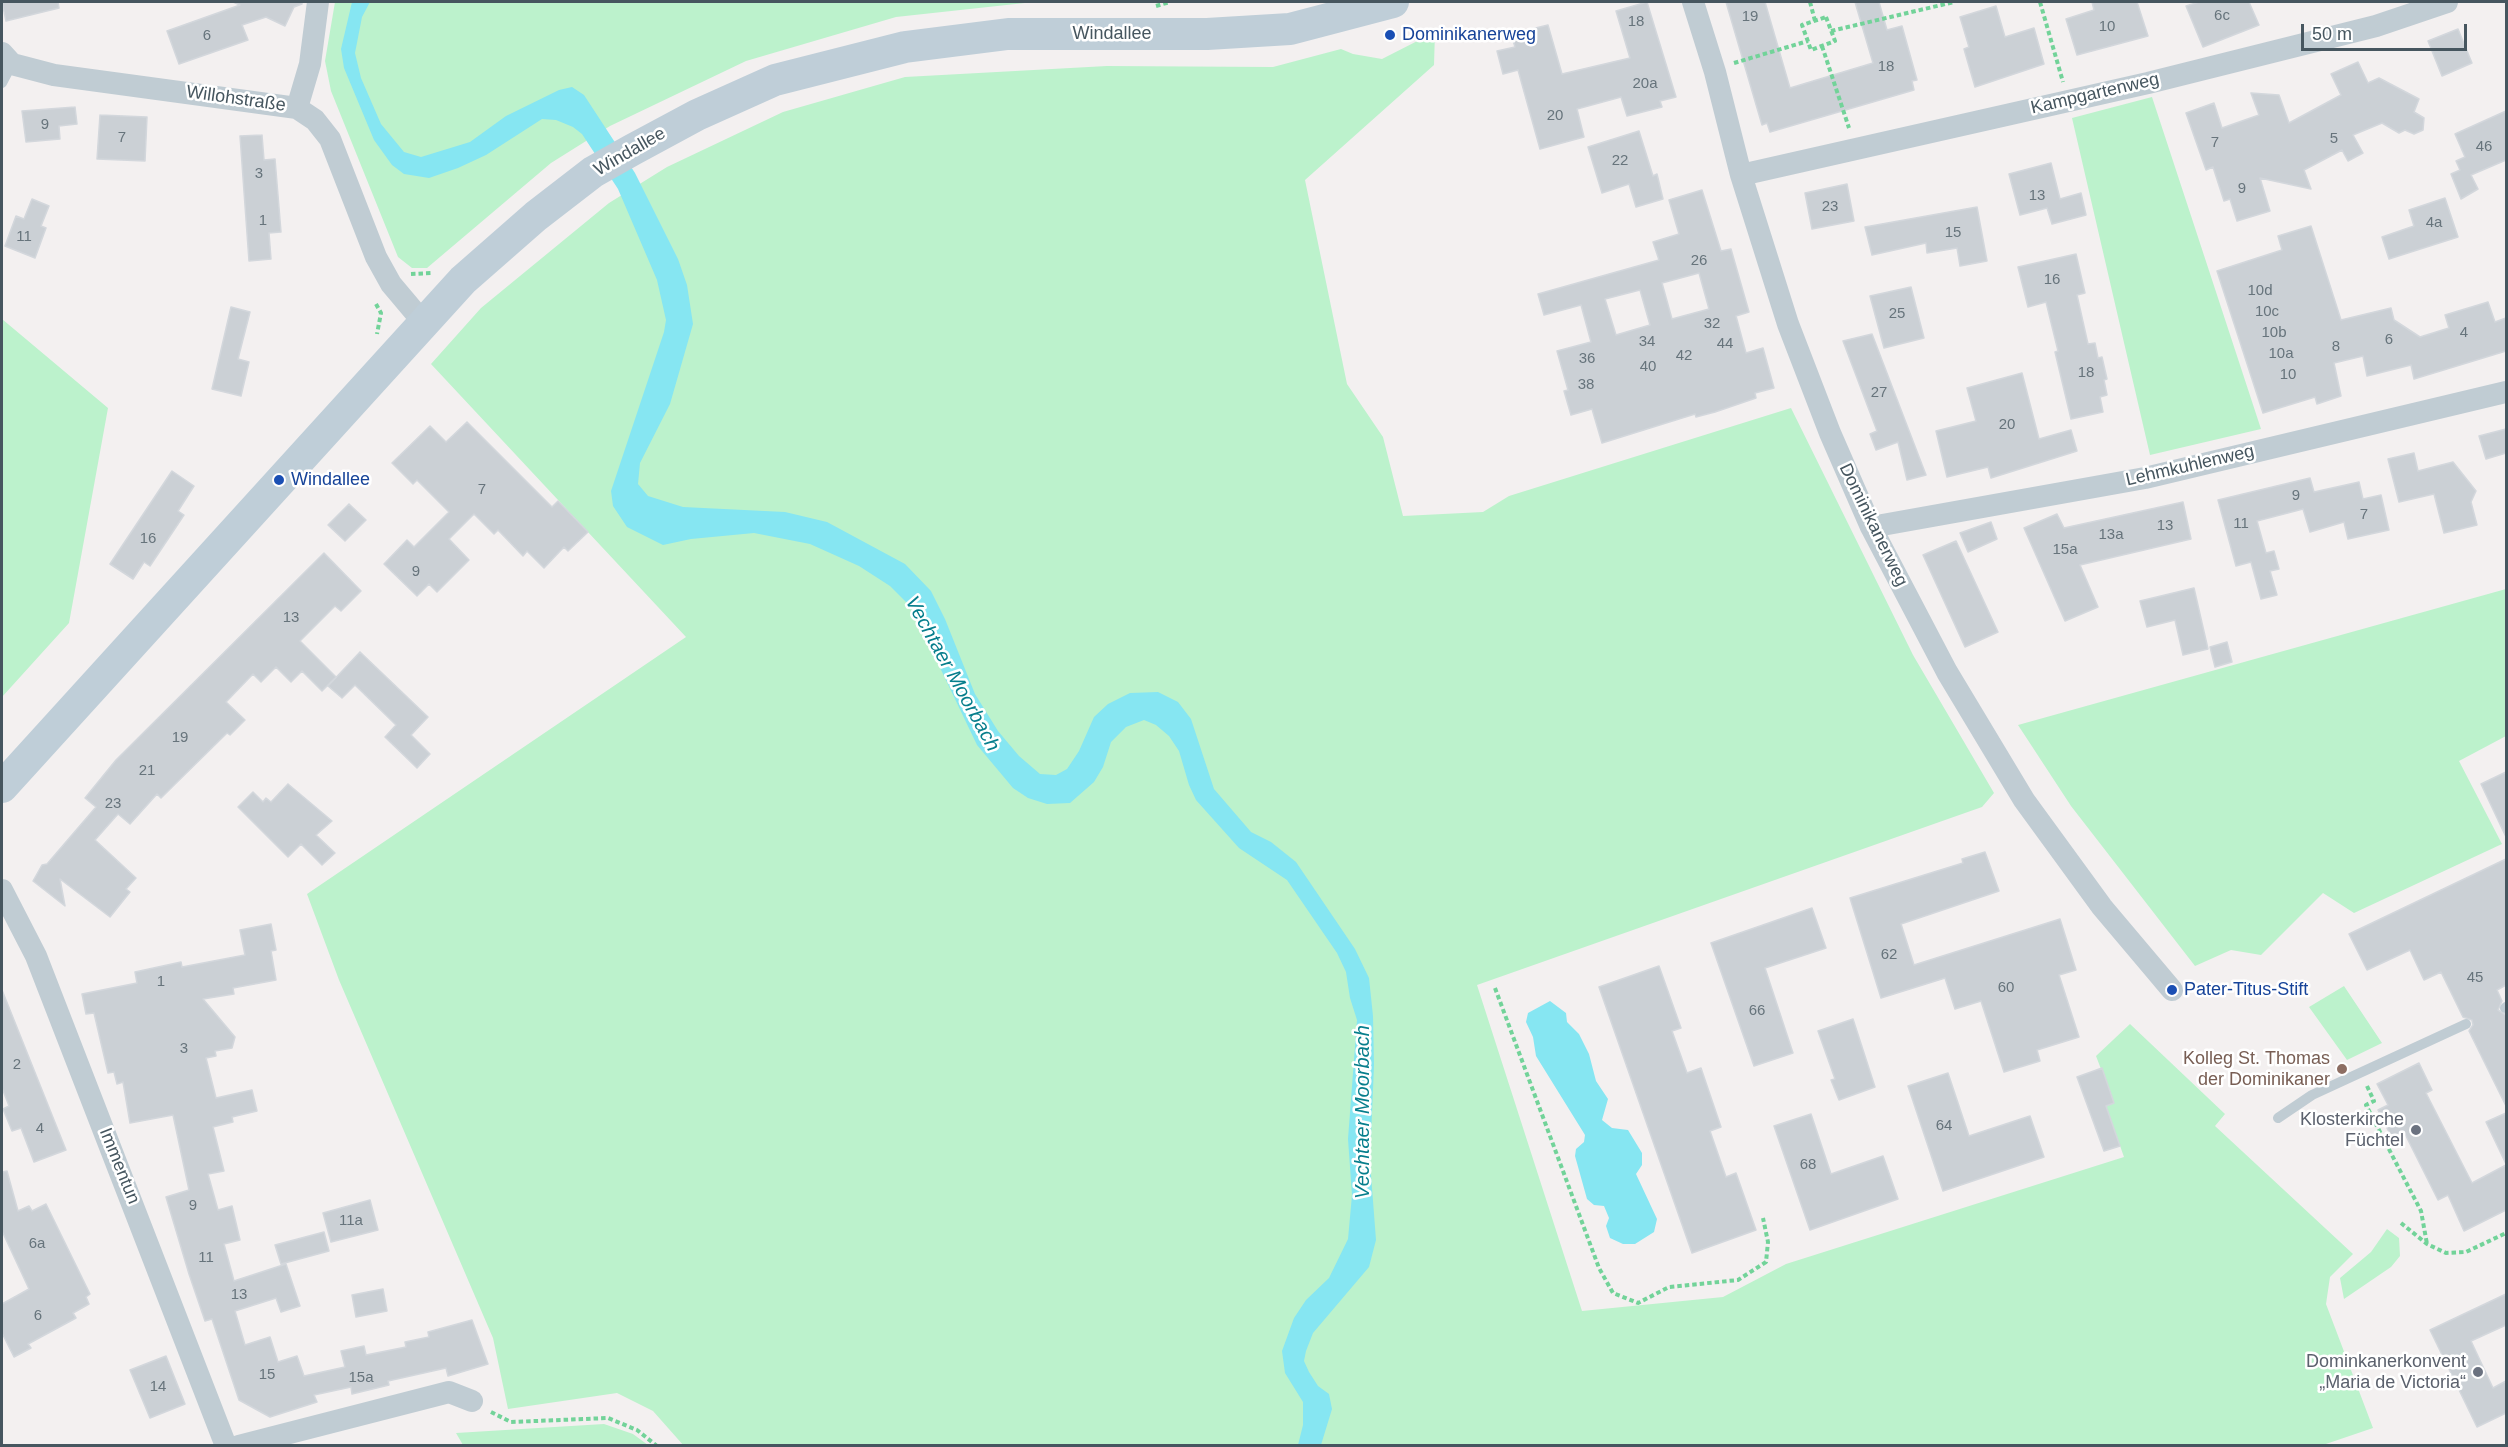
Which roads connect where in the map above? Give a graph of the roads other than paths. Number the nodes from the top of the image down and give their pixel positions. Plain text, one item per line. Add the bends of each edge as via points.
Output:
1 (318, 2) edge
2 (1393, 2) edge
3 (1693, 2) edge
4 (2446, 2) edge
5 (5, 66) edge
6 (297, 108) junction
7 (1741, 175) junction
8 (423, 322) junction
9 (2506, 392) edge
10 (1871, 527) junction
11 (2, 787) edge
12 (2, 890) edge
13 (2172, 990) dead end
14 (2466, 1024) dead end
15 (2278, 1118) dead end
16 (472, 1401) road end
17 (226, 1446) edge
18 (239, 1446) edge

1 - 6 street via 310,64
2 - 8 main road, Windallee via 1290,29 1207,34 1008,34 905,47 775,80 697,116 593,172 463,280
3 - 7 street, Dominikanerweg
4 - 7 street, Kampgartenweg via 2376,26 2148,83
5 - 6 street, Willohstraße
6 - 8 street, Willohstraße via 315,120 330,139 376,257 391,284
7 - 10 street, Dominikanerweg via 1788,324
8 - 11 main road, Windallee
9 - 10 street, Lehmkuhlenweg via 2145,478
10 - 13 street, Dominikanerweg via 1947,672 2024,800 2102,907
12 - 17 street, Immentun via 36,956
14 - 15 lane via 2312,1095
16 - 18 street via 449,1392

